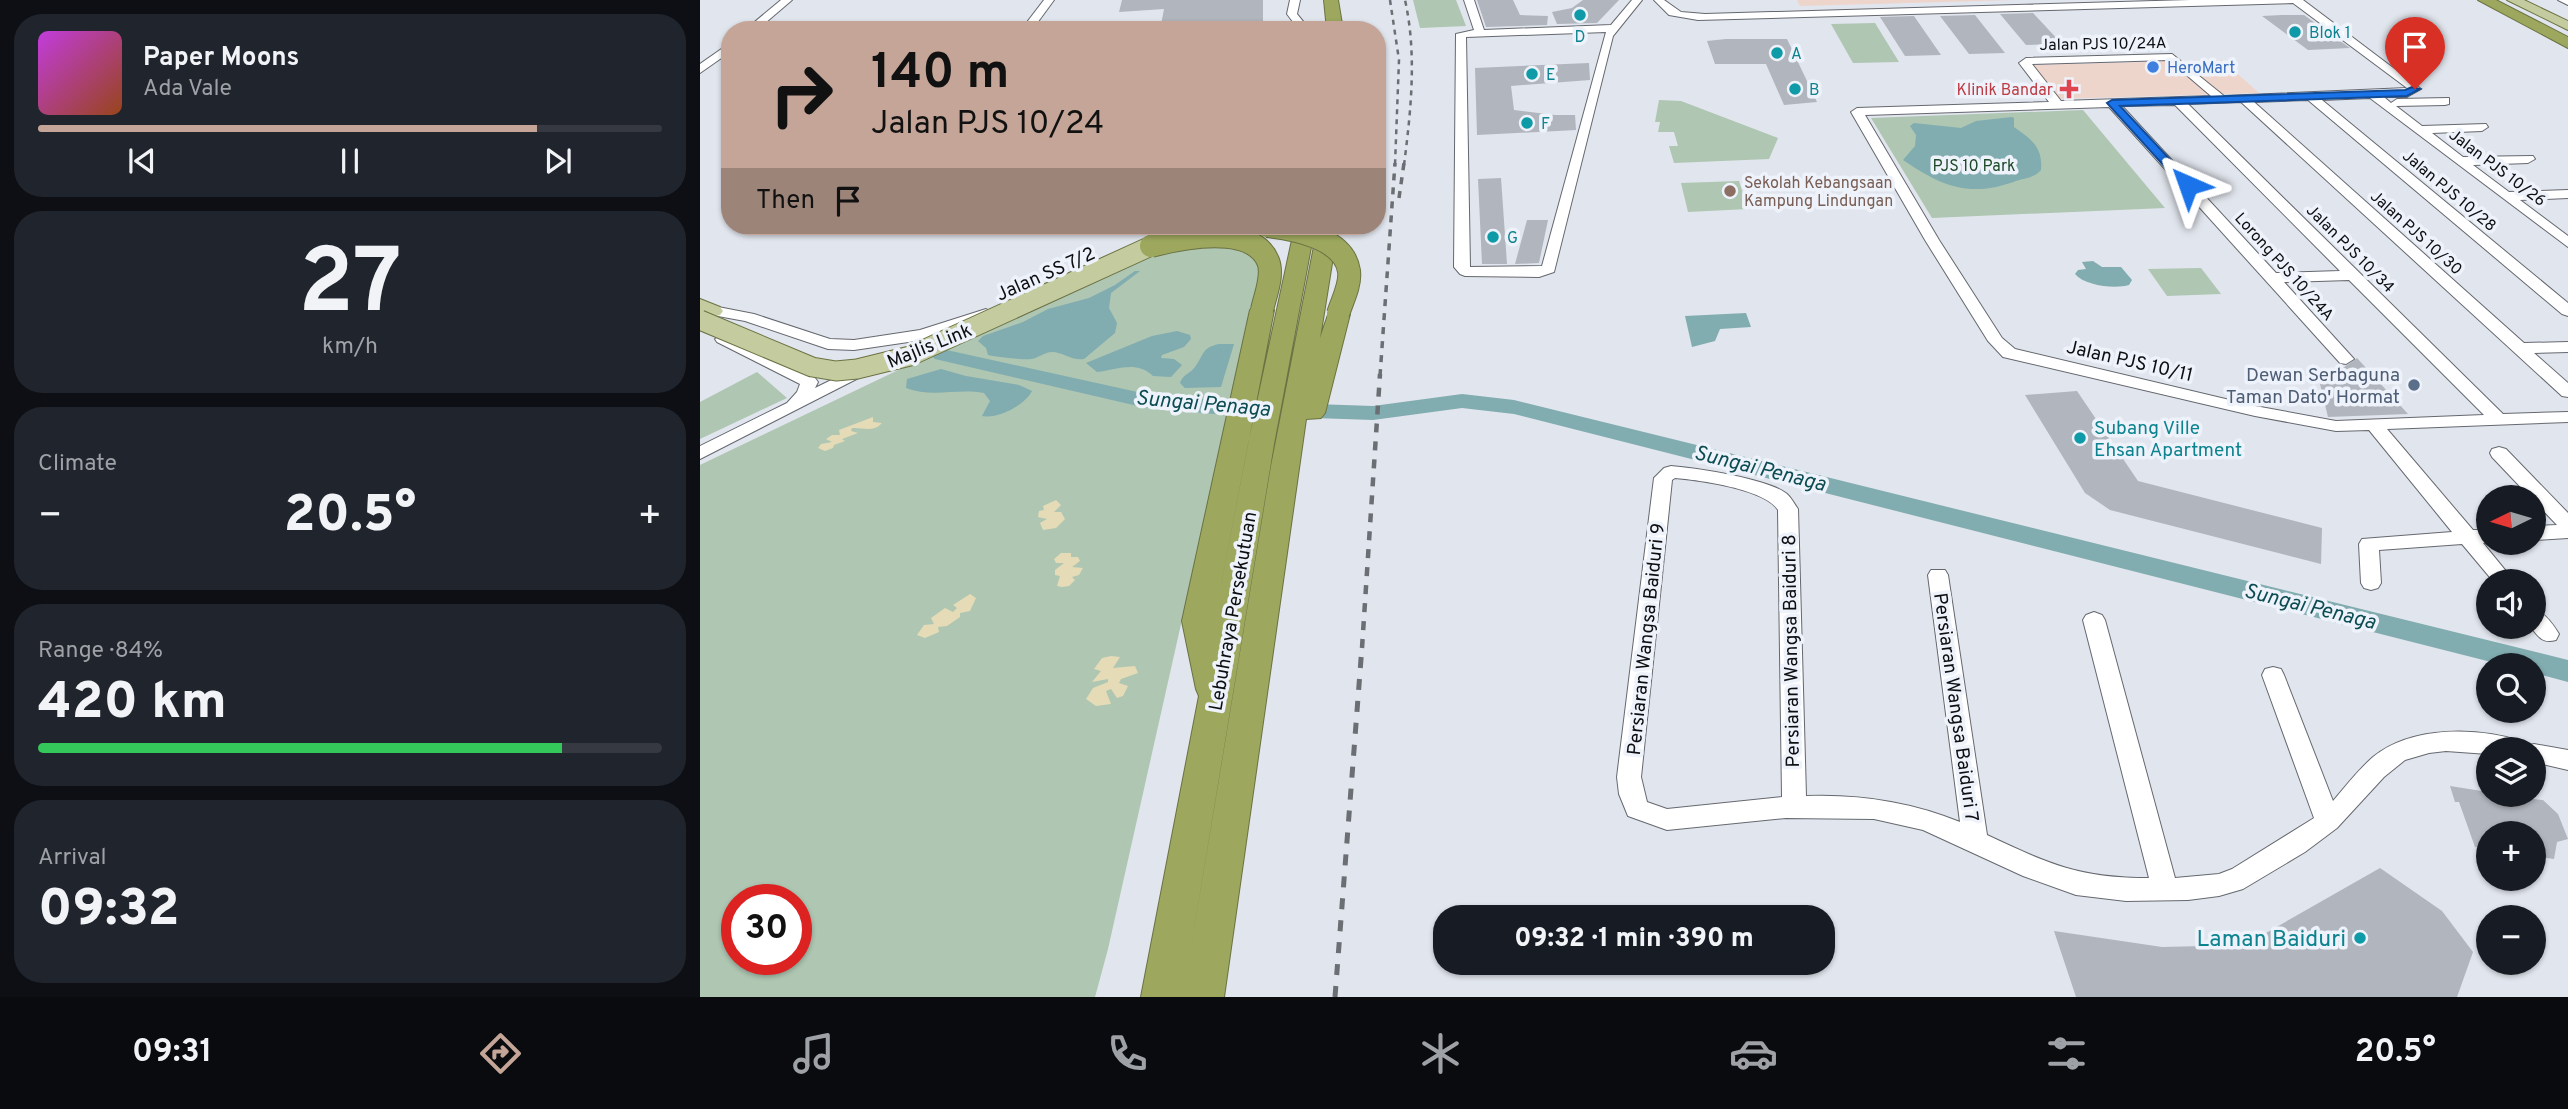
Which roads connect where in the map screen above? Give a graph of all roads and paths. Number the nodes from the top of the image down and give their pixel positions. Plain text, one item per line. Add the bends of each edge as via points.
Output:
1 (787, 0) edge
2 (1049, 0) edge
3 (1295, 0) edge
4 (1469, 0) edge
5 (1637, 0) edge
6 (1659, 0) edge
7 (1672, 0) edge
8 (1953, 0) edge
9 (1968, 0) edge
10 (2123, 0) edge
11 (2296, 0) edge
12 (2475, 0) edge
13 (2485, 0) edge
14 (2563, 0) edge
15 (2089, 1) edge
16 (2197, 1) edge
17 (2568, 2) edge
18 (1329, 3) edge
19 (1851, 4) edge
20 (1870, 4) edge
21 (2510, 5) edge
22 (1793, 12) junction
23 (1686, 14) junction
24 (761, 21) edge
25 (1033, 21) edge
26 (1298, 21) edge
27 (1333, 21) edge
28 (2562, 23) edge
29 (1614, 28) junction
30 (1480, 33) junction
31 (2568, 33) edge
32 (2568, 43) edge
33 (721, 53) edge
34 (716, 57) junction
35 (700, 58) edge
36 (700, 70) edge
37 (2372, 94) junction
38 (2216, 95) junction
39 (2311, 96) junction
40 (2243, 99) junction
41 (2054, 101) junction
42 (2178, 101) junction
43 (2445, 101) dead end
44 (2112, 103) junction
45 (2385, 103) junction
46 (2482, 127) dead end
47 (2420, 130) junction
48 (2528, 159) dead end
49 (2461, 162) junction
50 (2568, 194) edge
51 (2507, 196) junction
52 (1166, 235) edge
53 (1167, 235) edge
54 (1180, 235) edge
55 (1301, 235) edge
56 (1307, 235) edge
57 (1326, 235) edge
58 (2568, 243) edge
59 (1148, 244) junction
60 (2353, 275) junction
61 (2272, 278) junction
62 (997, 310) junction
63 (2568, 311) edge
64 (704, 312) edge
65 (700, 328) edge
66 (828, 344) junction
67 (2568, 347) edge
68 (2520, 348) junction
69 (2346, 359) dead end
70 (774, 363) junction
71 (2568, 392) edge
72 (791, 408) junction
73 (2567, 417) edge
74 (2499, 420) junction
75 (2374, 425) junction
76 (1267, 451) junction
77 (700, 453) edge
78 (2499, 453) dead end
79 (1671, 472) joint
80 (2568, 525) edge
81 (2568, 531) edge
82 (2546, 532) edge
83 (2476, 535) edge
84 (2476, 537) edge
85 (1938, 575) dead end
86 (2371, 583) dead end
87 (2094, 620) dead end
88 (2546, 632) edge
89 (2548, 634) dead end
90 (2273, 675) dead end
91 (2476, 745) edge
92 (2546, 755) edge
93 (2568, 760) edge
94 (1794, 806) junction
95 (2328, 821) junction
96 (1975, 839) junction
97 (2165, 888) junction
98 (1162, 997) edge
99 (1203, 997) edge

1 - 24 street
2 - 25 street
3 - 26 street via 1292,14
4 - 30 street
5 - 29 street
6 - 23 street via 1667,11
7 - 23 street
8 - 9 street
8 - 20 street
10 - 15 street
11 - 16 street
11 - 37 street via 2415,89
12 - 21 highway
13 - 21 highway
14 - 17 street
15 - 20 street
16 - 22 street
18 - 27 highway
19 - 20 street
19 - 22 street
21 - 28 highway
21 - 31 highway
21 - 32 highway
22 - 23 street
29 - 30 street
29 - 30 street via 1600,61 1554,263 1539,272 1469,272 1461,267 1461,34
33 - 34 street
34 - 35 street
34 - 36 street
37 - 39 street
37 - 45 street, Jalan PJS 10/26
38 - 40 street
38 - 41 street
38 - 41 street, Jalan PJS 10/24A via 2172,57 2026,61
38 - 42 street
39 - 40 street
39 - 63 street, Jalan PJS 10/28
40 - 68 street, Jalan PJS 10/30
41 - 44 street
41 - 75 street, Jalan PJS 10/11 via 1857,112 1996,341 2009,353 2328,425
42 - 44 street
42 - 60 street, Jalan PJS 10/34
43 - 45 street
44 - 61 street, Lorong PJS 10/24A
45 - 47 street, Jalan PJS 10/26
46 - 47 street
47 - 49 street, Jalan PJS 10/26
48 - 49 street
49 - 51 street, Jalan PJS 10/26
50 - 51 street
51 - 58 street, Jalan PJS 10/26
52 - 62 street, Jalan SS 7/2
53 - 59 highway
54 - 72 street, Jalan SS 7/2
55 - 76 highway, Lebuhraya Persekutuan via 1274,379
56 - 76 highway, bridge via 1327,243 1347,265 1348,284 1303,443
57 - 76 highway, Lebuhraya Persekutuan via 1298,394
59 - 64 main road, Majlis Link, bridge via 910,356 880,365 816,368
59 - 76 highway, bridge via 1220,237 1254,246 1268,261 1262,310
60 - 61 street
60 - 74 street, Jalan PJS 10/34
61 - 69 street, Lorong PJS 10/24A
62 - 66 street via 909,338 864,345
62 - 72 street, Jalan SS 7/2
64 - 66 street via 748,317
65 - 70 street
66 - 70 street via 840,355 823,368
67 - 68 street
68 - 71 street, Jalan PJS 10/30
70 - 72 street via 809,382 805,394
72 - 77 street, Jalan SS 7/2
73 - 74 street, Jalan PJS 10/11
74 - 75 street, Jalan PJS 10/11
75 - 83 street
76 - 98 highway, Lebuhraya Persekutuan via 1198,621 1216,706
76 - 99 highway, Lebuhraya Persekutuan
78 - 80 street
79 - 94 street, Persiaran Wangsa Baiduri 8 via 1708,477 1781,499 1788,509
79 - 94 street, Persiaran Wangsa Baiduri 9 via 1663,478 1629,777 1631,794 1637,809 1667,820
81 - 82 street
84 - 86 street via 2369,544
85 - 96 street, Persiaran Wangsa Baiduri 7
87 - 97 street
88 - 89 street
90 - 95 street
91 - 95 street via 2442,742 2407,749 2384,762
92 - 93 street
94 - 96 street via 1825,804 1896,813
95 - 97 street via 2237,879 2220,885
96 - 97 street via 2076,884

